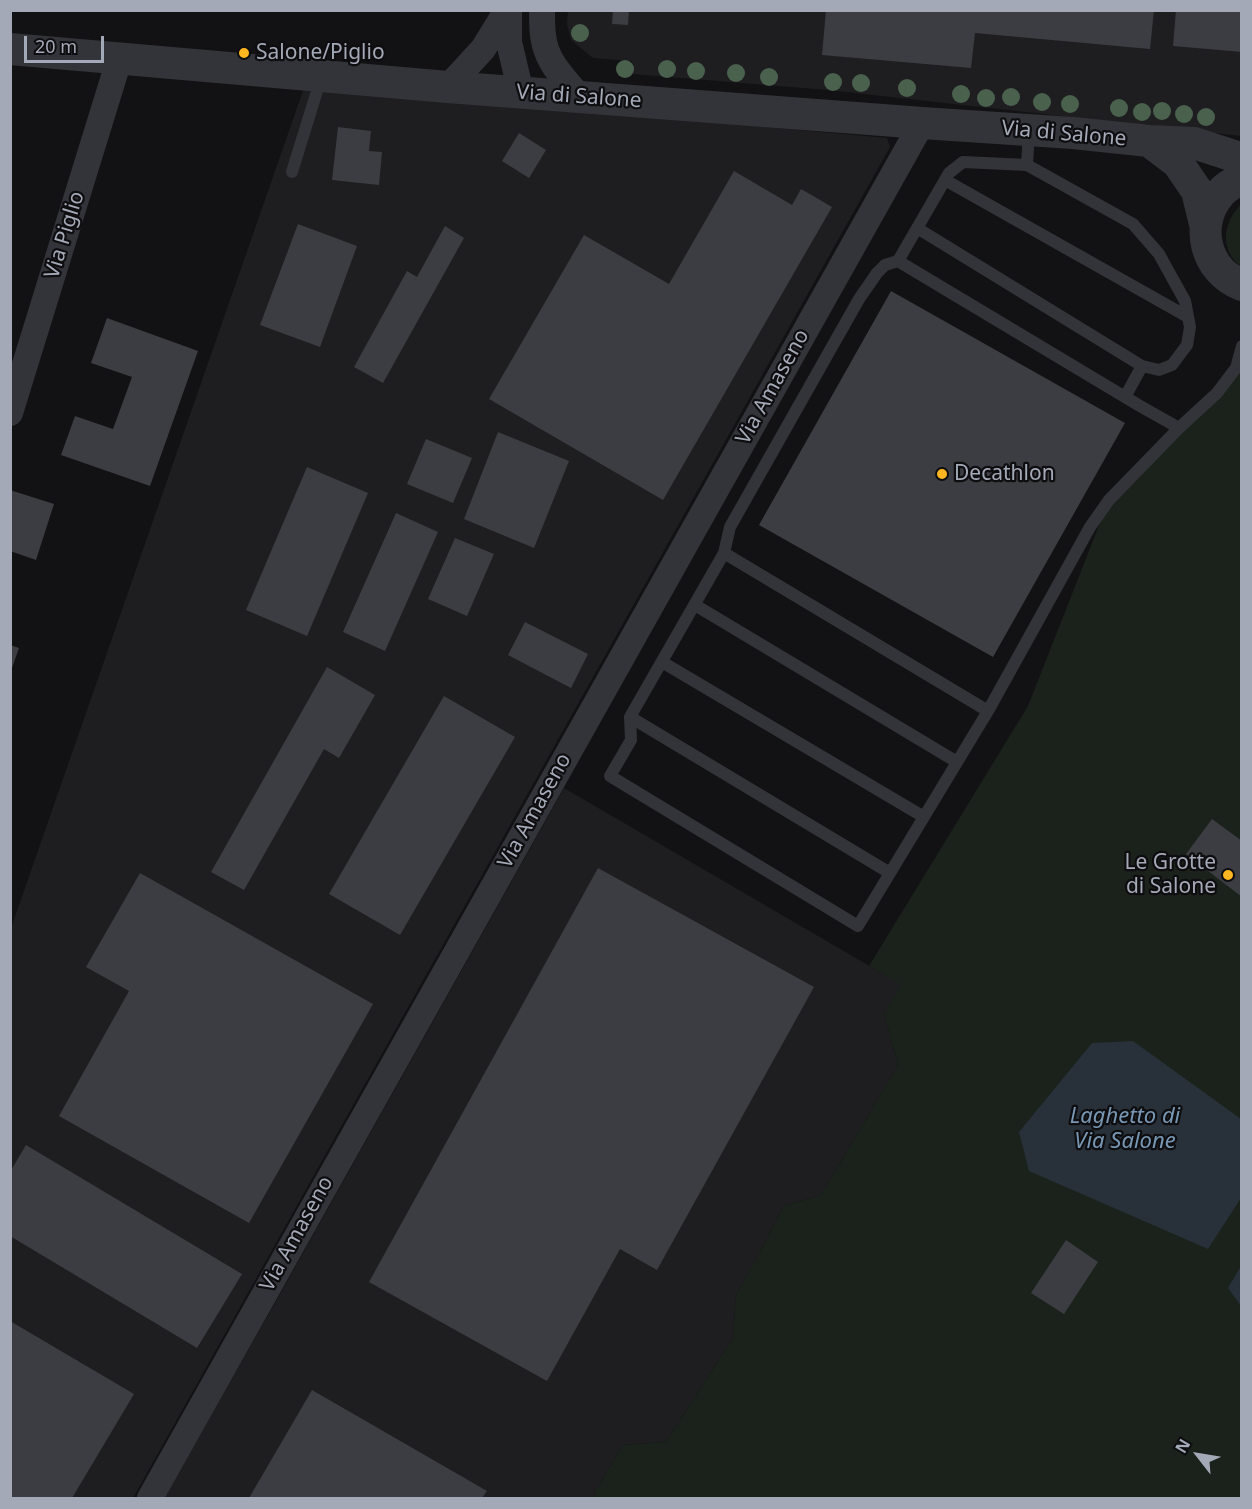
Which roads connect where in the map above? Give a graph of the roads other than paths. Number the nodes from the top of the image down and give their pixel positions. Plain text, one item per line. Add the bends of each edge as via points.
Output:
1 (508, 10) edge
2 (542, 10) edge
3 (10, 49) edge
4 (120, 57) junction
5 (322, 75) junction
6 (448, 87) junction
7 (521, 93) junction
8 (580, 97) junction
9 (922, 123) junction
10 (1029, 130) junction
11 (1149, 141) junction
12 (1242, 161) edge
13 (1027, 165) junction
14 (292, 172) dead end
15 (1242, 179) edge
16 (945, 180) junction
17 (1205, 224) junction
18 (917, 228) junction
19 (898, 261) junction
20 (1240, 289) edge
21 (1188, 317) junction
22 (1242, 346) edge
23 (1142, 366) junction
24 (1125, 397) junction
25 (10, 413) edge
26 (1179, 428) junction
27 (724, 553) junction
28 (695, 605) junction
29 (662, 662) junction
30 (988, 711) junction
31 (630, 717) junction
32 (957, 762) junction
33 (924, 817) junction
34 (890, 873) junction
35 (150, 1498) edge

1 - 6 street via 483,49
1 - 7 street via 509,42
2 - 8 street via 547,53
3 - 4 street, Via di Salone
4 - 5 street, Via di Salone
4 - 25 street, Via Piglio
5 - 6 street, Via di Salone
5 - 14 lane
6 - 7 street, Via di Salone
7 - 8 street, Via di Salone
8 - 9 street, Via di Salone
9 - 10 street, Via di Salone
9 - 35 street, Via Amaseno
10 - 11 street, Via di Salone
10 - 13 lane
11 - 12 street, Via di Salone via 1194,143
11 - 17 street, Via di Salone via 1178,163 1197,191
13 - 16 lane via 963,162
13 - 21 lane via 1133,224 1160,254 1185,301
15 - 17 street via 1219,194
16 - 18 lane
16 - 21 lane
17 - 20 street, Via di Salone via 1209,255
18 - 19 lane
18 - 23 lane
19 - 24 lane
19 - 27 lane via 885,265 858,300 730,527
21 - 23 lane via 1187,345 1173,365 1159,370
22 - 26 lane via 1236,368 1217,393
23 - 24 lane
24 - 26 lane
26 - 30 lane via 1109,500 1090,527
27 - 28 lane
27 - 30 lane
28 - 29 lane
28 - 32 lane
29 - 31 lane
29 - 33 lane
30 - 32 lane
31 - 34 lane
31 - 34 lane via 631,740 610,777 858,926
32 - 33 lane
33 - 34 lane

